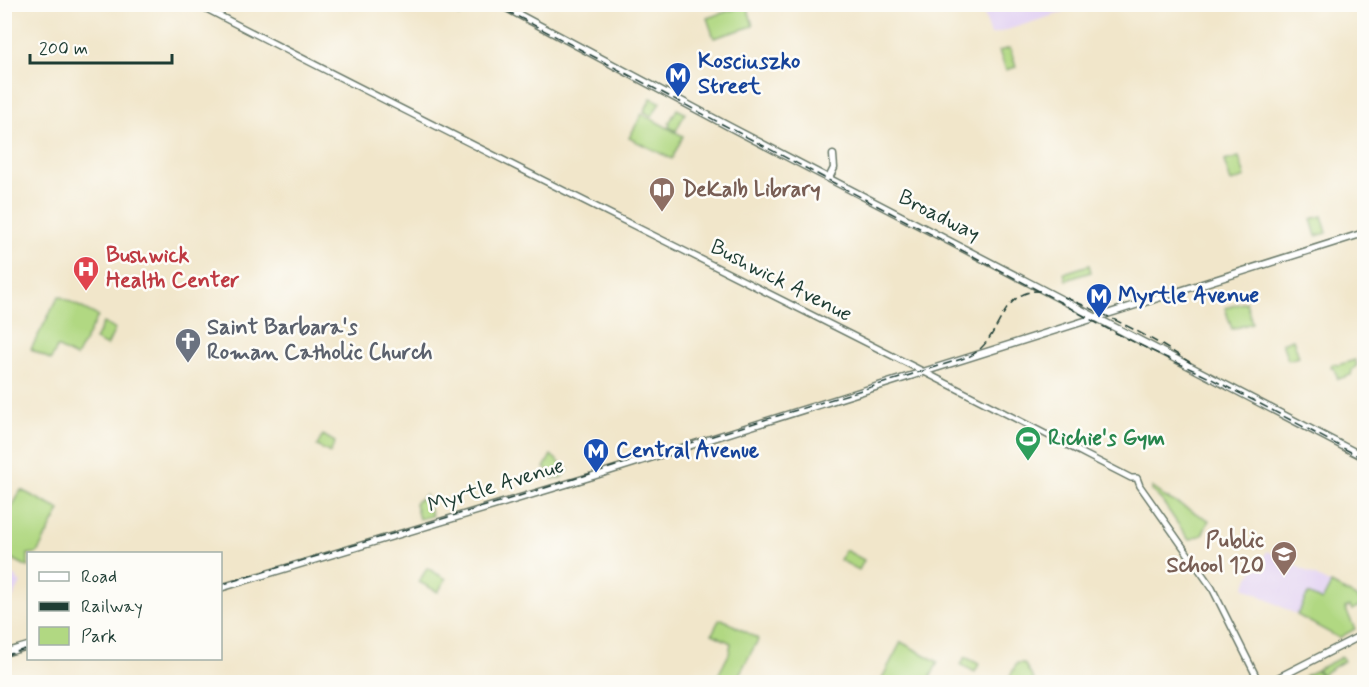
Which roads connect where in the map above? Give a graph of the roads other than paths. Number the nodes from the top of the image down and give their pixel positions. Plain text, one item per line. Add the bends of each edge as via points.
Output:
1 (197, 4) edge
2 (499, 4) edge
3 (833, 155) dead end
4 (829, 178) junction
5 (1365, 233) edge
6 (1100, 318) junction
7 (923, 372) junction
8 (1365, 457) edge
9 (222, 587) edge
10 (1365, 634) edge
11 (27, 646) edge
12 (4, 653) edge
13 (1259, 682) edge
14 (1270, 682) edge

1 - 7 main road, Bushwick Avenue
2 - 4 main road, Broadway
3 - 4 main road via 834,168
4 - 6 main road, Broadway
5 - 6 main road, Myrtle Avenue
6 - 7 main road, Myrtle Avenue
6 - 8 main road, Broadway
7 - 9 main road, Myrtle Avenue
7 - 13 main road, Bushwick Avenue via 1137,478 1214,593
10 - 14 main road
11 - 12 main road

